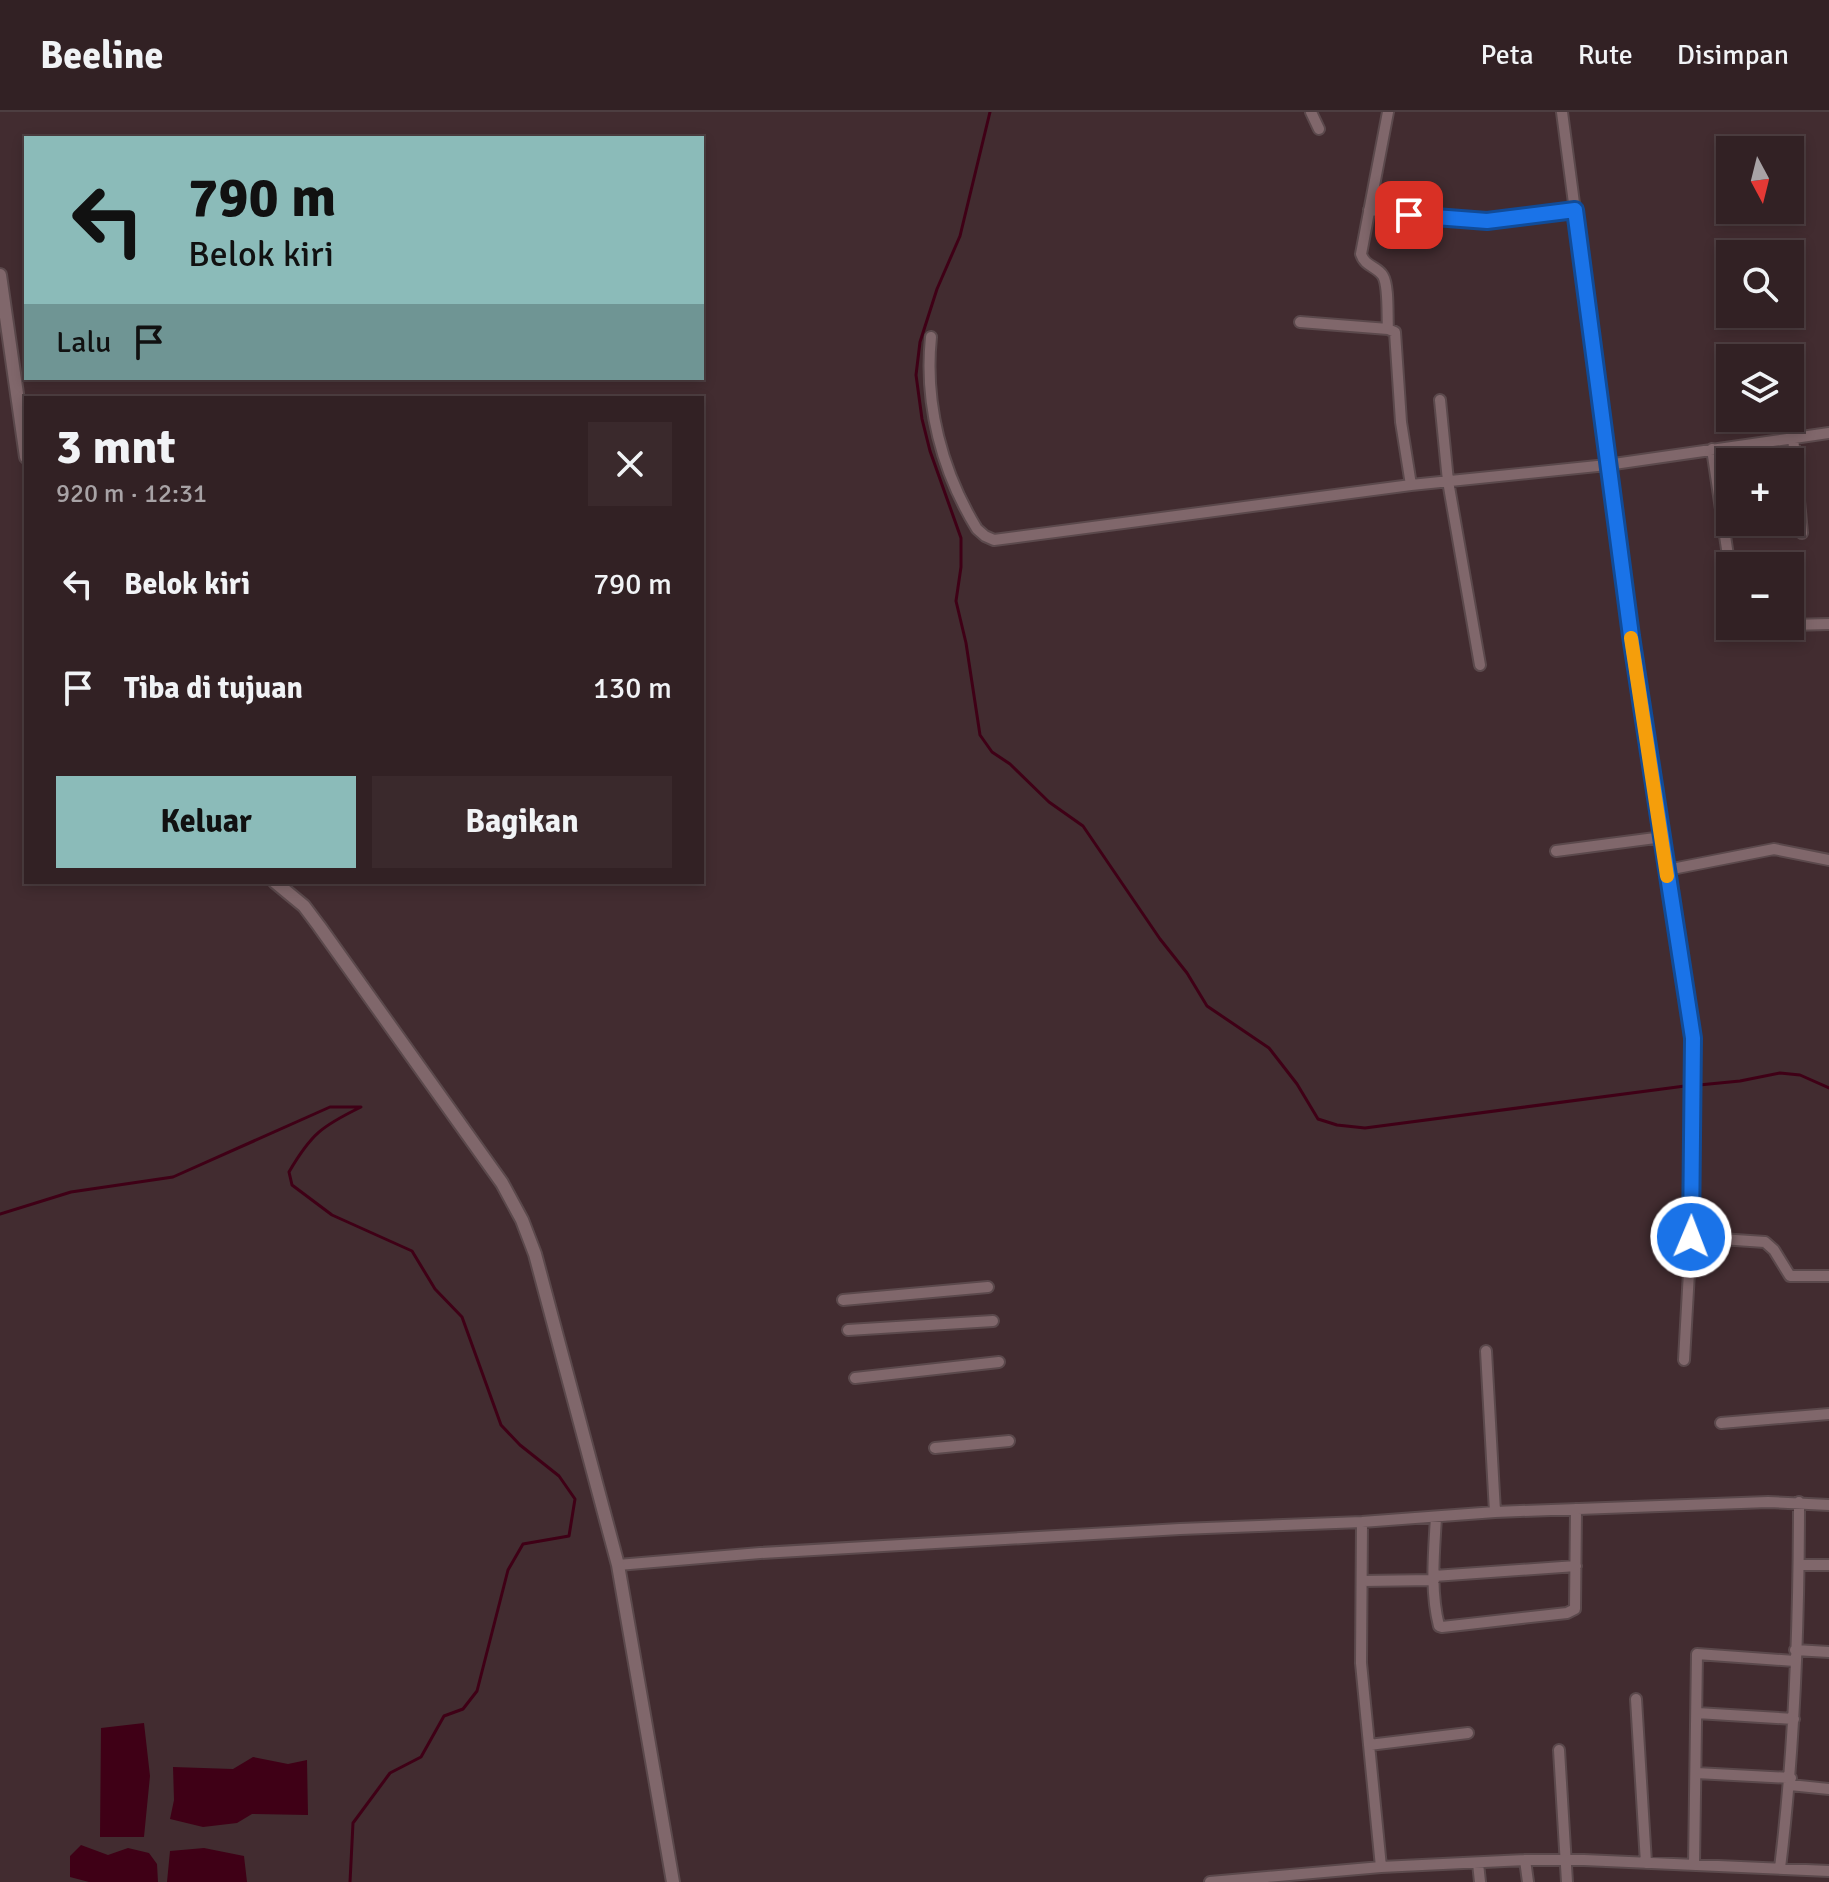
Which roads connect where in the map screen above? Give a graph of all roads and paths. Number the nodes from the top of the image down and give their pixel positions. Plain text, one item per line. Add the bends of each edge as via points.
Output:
1 (1311, 112) edge
2 (1388, 112) edge
3 (1562, 112) edge
4 (1319, 129) dead end
5 (1369, 210) junction
6 (1575, 210) junction
7 (0, 275) edge
8 (1300, 322) dead end
9 (1388, 329) junction
10 (931, 337) dead end
11 (1440, 400) dead end
12 (1829, 433) edge
13 (1793, 437) junction
14 (24, 443) edge
15 (1794, 448) edge
16 (1712, 449) junction
17 (1607, 465) junction
18 (1448, 481) junction
19 (1411, 485) junction
20 (1727, 552) edge
21 (1829, 624) edge
22 (1804, 625) edge
23 (1480, 665) dead end
24 (1663, 837) junction
25 (1556, 851) dead end
26 (1829, 860) edge
27 (1667, 870) junction
28 (277, 884) edge
29 (1691, 1237) junction
30 (1829, 1276) edge
31 (988, 1287) dead end
32 (843, 1300) dead end
33 (993, 1321) dead end
34 (848, 1330) dead end
35 (1486, 1351) dead end
36 (1684, 1360) dead end
37 (999, 1362) dead end
38 (855, 1378) dead end
39 (1829, 1414) edge
40 (1721, 1423) dead end
41 (1009, 1441) dead end
42 (935, 1448) dead end
43 (1799, 1502) junction
44 (1829, 1505) edge
45 (1576, 1509) junction
46 (1495, 1512) junction
47 (1436, 1517) junction
48 (1362, 1522) junction
49 (618, 1565) junction
50 (1799, 1565) junction
51 (1829, 1565) edge
52 (1576, 1566) junction
53 (1434, 1578) junction
54 (1362, 1581) junction
55 (1829, 1652) edge
56 (1795, 1656) junction
57 (1636, 1699) dead end
58 (1697, 1713) junction
59 (1794, 1719) junction
60 (1468, 1733) dead end
61 (1369, 1745) junction
62 (1559, 1750) dead end
63 (1696, 1773) junction
64 (1790, 1782) junction
65 (1829, 1789) edge
66 (1525, 1860) junction
67 (1565, 1860) junction
68 (1478, 1863) junction
69 (1646, 1863) junction
70 (1694, 1865) junction
71 (1381, 1867) junction
72 (1761, 1867) junction
73 (1780, 1868) junction
74 (1824, 1874) edge
75 (673, 1882) edge
76 (1210, 1882) edge
77 (1480, 1882) edge
78 (1528, 1882) edge
79 (1567, 1882) edge
80 (1758, 1882) edge

1 - 4 street
2 - 5 street
3 - 6 street
5 - 6 street via 1487,221
5 - 9 street via 1362,259 1386,281
6 - 17 street
7 - 14 street
8 - 9 street
9 - 19 street via 1396,335
10 - 19 street via 929,382 942,453 974,524 989,538
11 - 18 street
12 - 13 street
13 - 15 street
13 - 16 street
16 - 17 street
16 - 20 street
17 - 18 street
17 - 24 street
18 - 19 street
18 - 23 street
21 - 22 street
24 - 25 street
24 - 27 street
26 - 27 street via 1774,849
27 - 29 street via 1693,1038
28 - 49 street via 319,926 513,1203 540,1268
29 - 30 street via 1765,1242 1790,1276
29 - 36 street
31 - 32 street
33 - 34 street
35 - 46 street
37 - 38 street
39 - 40 street
41 - 42 street
43 - 44 street
43 - 45 street
43 - 50 street
45 - 46 street
45 - 52 street
46 - 47 street
47 - 48 street
47 - 53 street
48 - 49 street
48 - 54 street
49 - 75 street
50 - 51 street
50 - 56 street
52 - 53 street
52 - 53 street via 1577,1604 1567,1613 1442,1627
53 - 54 street
54 - 61 street via 1361,1663
55 - 56 street
56 - 58 street via 1697,1654
56 - 59 street
57 - 69 street
58 - 59 street
58 - 63 street
59 - 64 street
60 - 61 street
61 - 71 street
62 - 67 street
63 - 64 street
63 - 70 street
64 - 65 street
64 - 73 street
66 - 67 street
66 - 68 street
66 - 78 street
67 - 69 street
67 - 79 street
68 - 71 street
68 - 77 street
69 - 70 street
70 - 72 street
71 - 76 street
72 - 73 street
72 - 80 street
73 - 74 street

